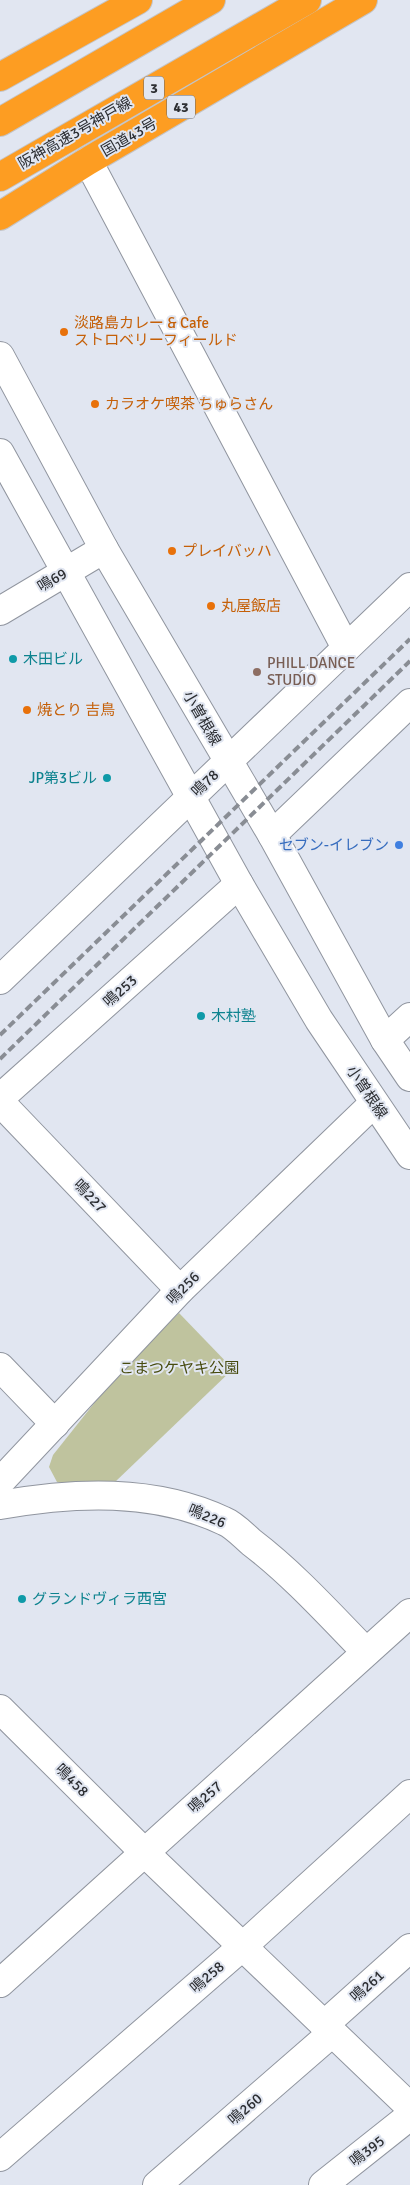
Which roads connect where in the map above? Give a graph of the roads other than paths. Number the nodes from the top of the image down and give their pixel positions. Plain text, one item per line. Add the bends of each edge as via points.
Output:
1 (138, 0) edge
2 (211, 0) edge
3 (308, 0) edge
4 (363, 0) edge
5 (0, 78) edge
6 (0, 122) edge
7 (88, 161) junction
8 (0, 177) edge
9 (0, 216) edge
10 (0, 356) edge
11 (0, 453) edge
12 (104, 549) junction
13 (66, 572) junction
14 (410, 587) edge
15 (0, 611) edge
16 (346, 648) junction
17 (410, 703) edge
18 (228, 761) junction
19 (190, 797) junction
20 (272, 835) junction
21 (239, 884) junction
22 (0, 980) edge
23 (410, 1018) edge
24 (385, 1040) junction
25 (410, 1077) edge
26 (0, 1098) edge
27 (0, 1102) edge
28 (374, 1103) junction
29 (410, 1155) edge
30 (180, 1290) junction
31 (0, 1367) edge
32 (55, 1424) junction
33 (0, 1482) edge
34 (0, 1505) edge
35 (410, 1613) edge
36 (366, 1652) junction
37 (0, 1709) edge
38 (410, 1794) edge
39 (144, 1852) junction
40 (243, 1946) junction
41 (410, 1948) edge
42 (0, 1983) edge
43 (328, 2029) junction
44 (410, 2107) edge
45 (410, 2116) edge
46 (0, 2157) edge
47 (157, 2185) edge
48 (323, 2185) edge

1 - 5 highway
2 - 6 highway
3 - 8 highway, 阪神高速3号神戸線 / 3
4 - 7 highway, 国道43号 / 43
7 - 9 highway, 国道43号 / 43
7 - 16 street
10 - 12 street, 小曽根線
11 - 13 street, 小曽根線
12 - 13 street, 鳴69
12 - 18 street, 小曽根線
13 - 15 street, 鳴69
13 - 19 street, 小曽根線
14 - 16 street, 鳴78
16 - 18 street, 鳴78
17 - 20 street
18 - 19 street, 鳴78
18 - 20 street, 小曽根線
19 - 21 street, 小曽根線
19 - 22 street, 鳴78
20 - 24 street, 小曽根線
21 - 26 street, 鳴253
21 - 28 street, 小曽根線
23 - 24 street
24 - 25 street, 小曽根線
27 - 30 street, 鳴227
28 - 29 street, 小曽根線
28 - 30 street, 鳴256
30 - 32 street, 鳴256
31 - 32 street
32 - 33 street, 鳴256
34 - 36 street, 鳴226 via 41,1498 105,1494 173,1503 225,1521 277,1562
35 - 36 street, 鳴257
36 - 39 street, 鳴257
37 - 39 street, 鳴458
38 - 40 street, 鳴258
39 - 40 street, 鳴458
39 - 42 street, 鳴257
40 - 43 street, 鳴458
40 - 46 street, 鳴258
41 - 43 street, 鳴261
43 - 44 street, 鳴458
43 - 47 street, 鳴260
45 - 48 street, 鳴395

